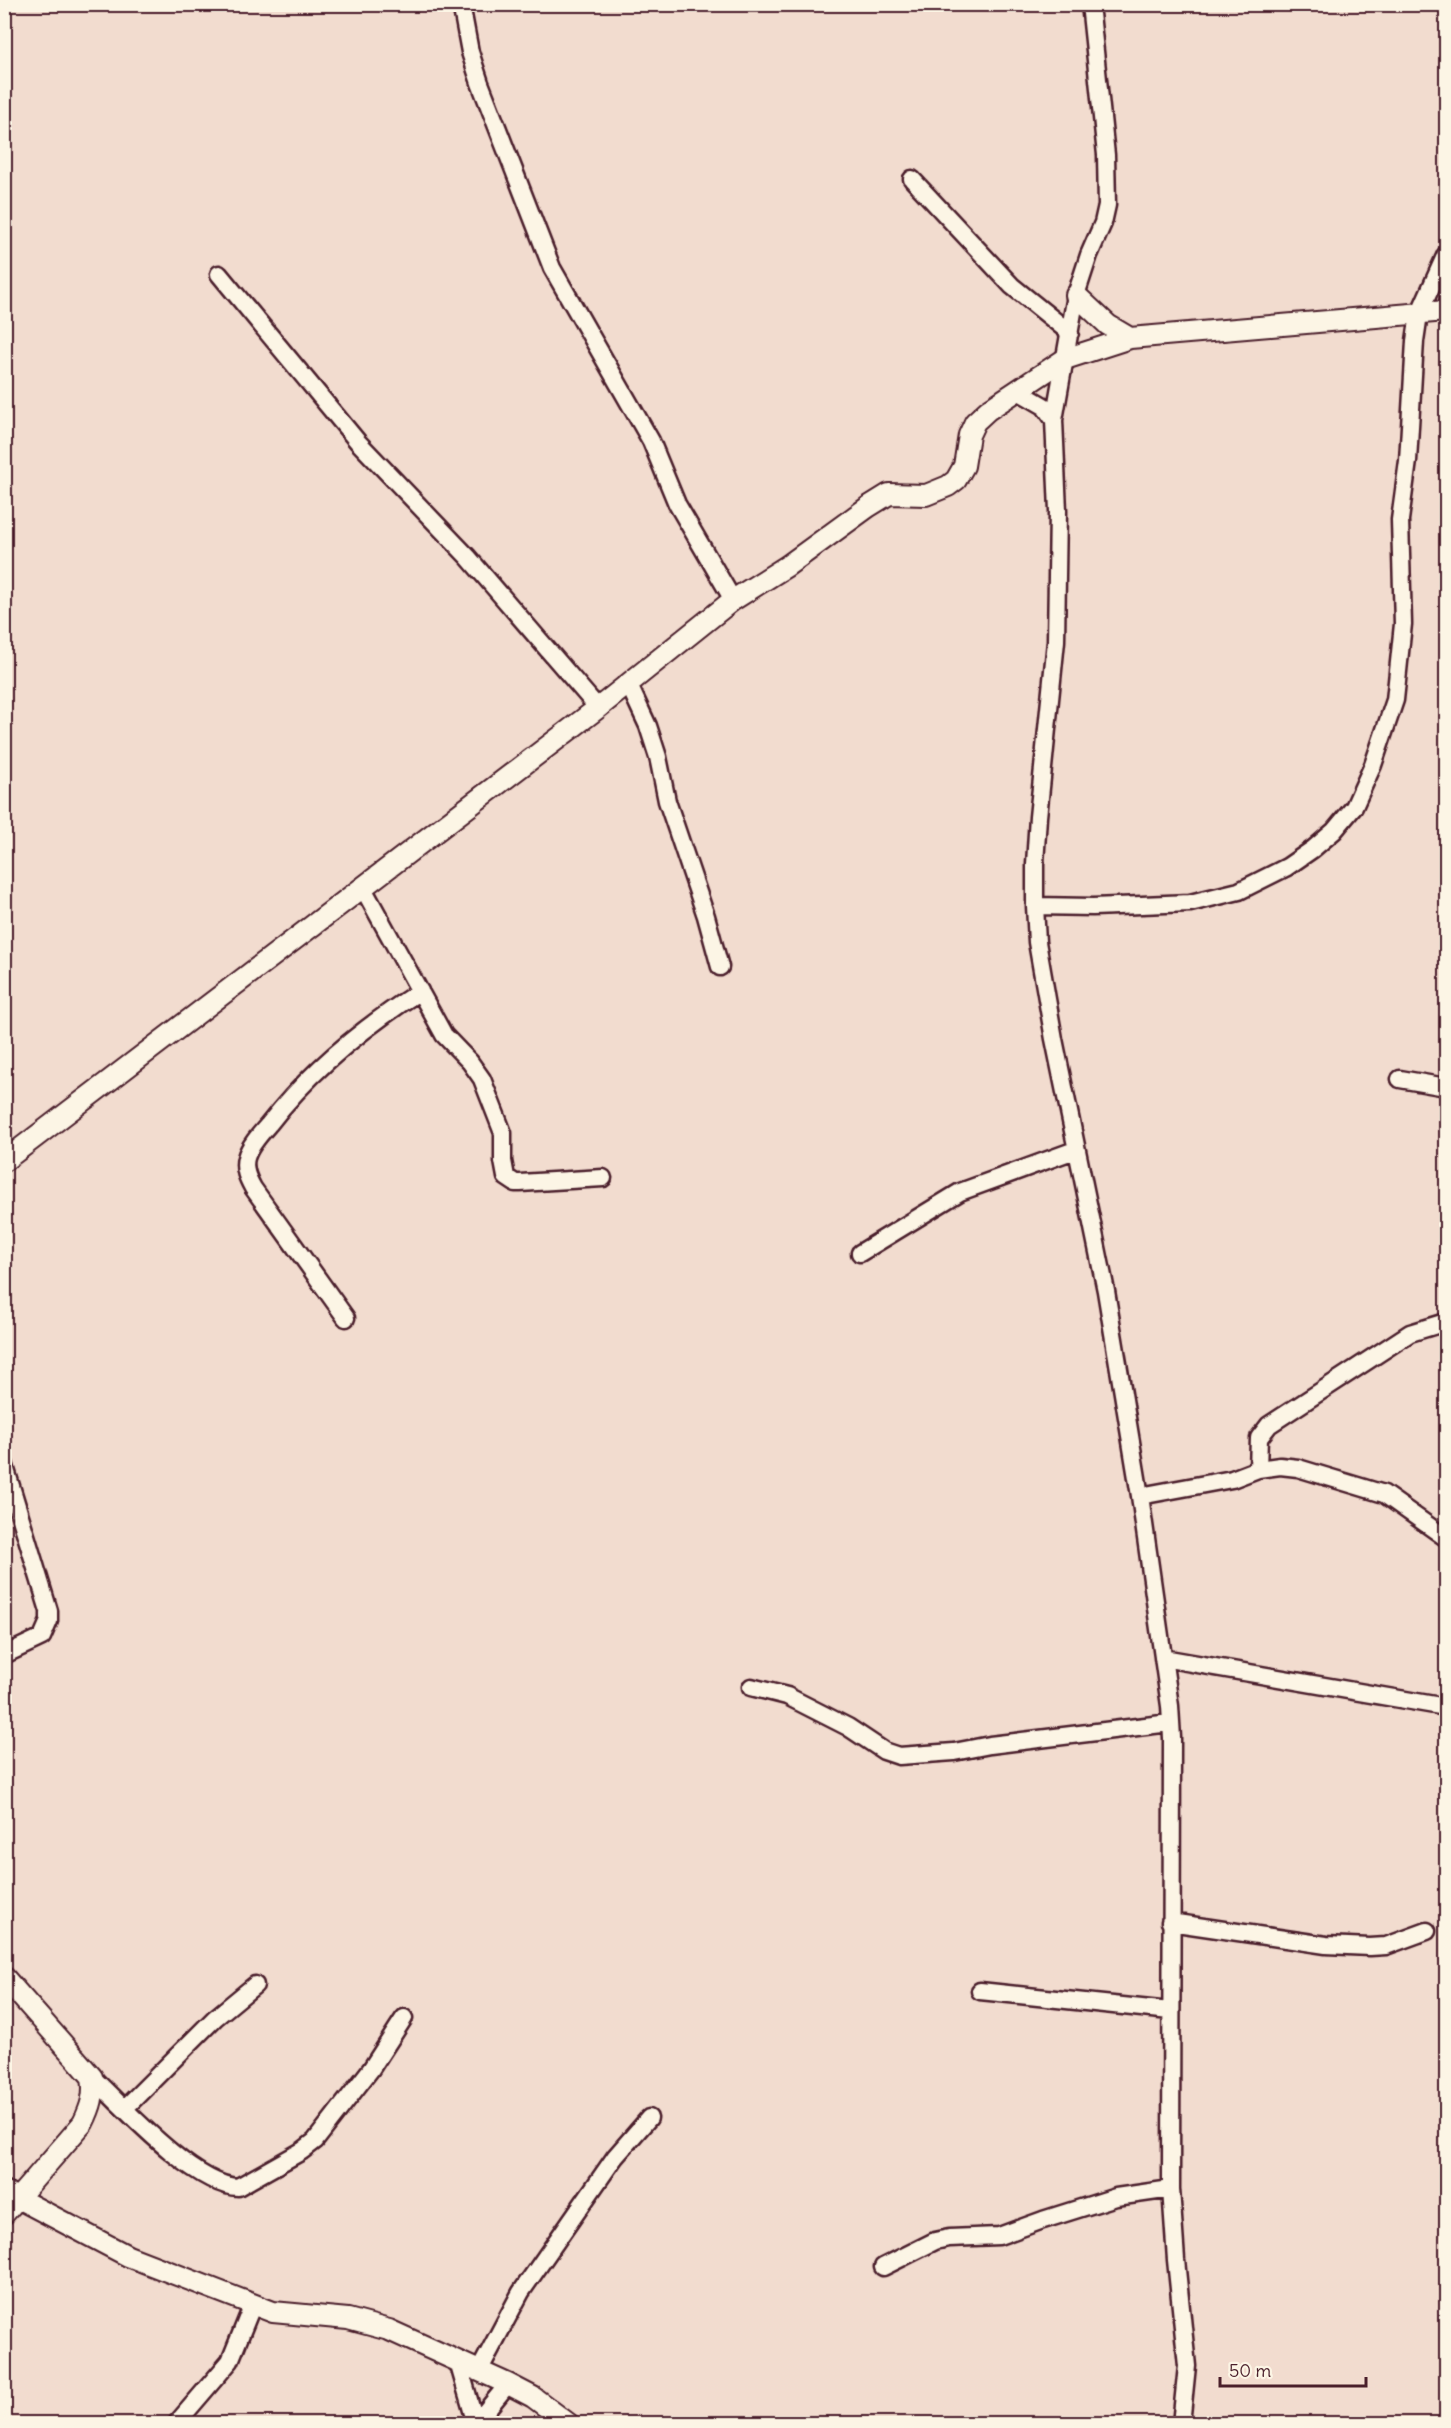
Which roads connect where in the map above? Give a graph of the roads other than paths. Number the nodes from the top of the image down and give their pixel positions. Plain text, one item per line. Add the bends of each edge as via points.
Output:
1 (461, 4) edge
2 (1090, 4) edge
3 (912, 179) dead end
4 (1445, 258) edge
5 (219, 274) dead end
6 (1446, 281) edge
7 (1076, 295) junction
8 (1446, 311) edge
9 (1419, 314) junction
10 (1070, 333) junction
11 (1130, 338) junction
12 (1065, 359) junction
13 (1018, 391) junction
14 (1054, 420) junction
15 (733, 600) junction
16 (628, 683) junction
17 (598, 708) junction
18 (363, 888) junction
19 (1035, 906) junction
20 (720, 967) dead end
21 (420, 991) junction
22 (1400, 1079) dead end
23 (1446, 1088) edge
24 (1075, 1150) junction
25 (4, 1161) edge
26 (603, 1178) dead end
27 (860, 1253) dead end
28 (346, 1318) dead end
29 (1446, 1322) edge
30 (4, 1462) edge
31 (1258, 1469) junction
32 (1140, 1496) junction
33 (1446, 1538) edge
34 (4, 1655) edge
35 (1163, 1658) junction
36 (751, 1687) dead end
37 (1446, 1707) edge
38 (1170, 1723) junction
39 (1170, 1922) junction
40 (1427, 1930) dead end
41 (4, 1977) edge
42 (255, 1985) dead end
43 (980, 1991) dead end
44 (1170, 2011) junction
45 (404, 2018) dead end
46 (92, 2077) junction
47 (125, 2108) junction
48 (649, 2118) dead end
49 (1171, 2189) junction
50 (12, 2195) edge
51 (4, 2214) edge
52 (884, 2266) dead end
53 (254, 2304) junction
54 (458, 2362) junction
55 (479, 2371) junction
56 (508, 2384) junction
57 (477, 2423) edge
58 (176, 2424) edge
59 (569, 2424) edge
60 (1181, 2424) edge

1 - 15 street via 480,83 552,268 651,441 677,504
2 - 7 street via 1106,155 1107,205
3 - 10 street via 1012,286
4 - 6 street
4 - 9 street
5 - 17 street via 358,442 468,557
7 - 10 street
7 - 11 street via 1108,325
8 - 9 street
9 - 11 street
9 - 19 street via 1400,520 1403,624 1395,700 1354,807 1313,849 1239,891 1190,903 1093,908
10 - 12 street
11 - 12 street
12 - 13 street
12 - 14 street
13 - 14 street via 1044,406
13 - 15 street via 975,422 964,466 948,486 926,495 890,494
14 - 19 street via 1058,511 1056,641 1038,817
15 - 16 street
16 - 17 street
16 - 20 street via 648,726 667,801
17 - 18 street
18 - 21 street
18 - 25 street
19 - 24 street via 1037,942
21 - 26 street via 444,1035 482,1079 502,1133 506,1177 515,1183
21 - 28 street via 381,1016 326,1064 281,1108 246,1158 245,1173 253,1188
22 - 23 street
24 - 27 street via 960,1192
24 - 32 street via 1106,1291
29 - 31 street via 1410,1333 1269,1425 1259,1438
30 - 34 street via 49,1621 42,1637
31 - 32 street via 1232,1479
31 - 33 street via 1298,1468 1372,1488
32 - 35 street
35 - 37 street
35 - 38 street
36 - 38 street via 787,1696 899,1756
38 - 39 street
39 - 40 street via 1314,1944 1370,1947 1386,1946
39 - 44 street
41 - 46 street
42 - 47 street via 215,2018
43 - 44 street
44 - 49 street
45 - 47 street via 315,2141 238,2187 227,2187 186,2164
46 - 47 street
46 - 50 street via 94,2090 83,2123
48 - 55 street via 615,2157 527,2283
49 - 52 street via 1116,2197 999,2236 935,2241
49 - 60 street via 1187,2366
50 - 51 street
50 - 53 street via 128,2256
53 - 54 street via 273,2312 364,2322
53 - 58 street via 230,2361
54 - 55 street
54 - 57 street
55 - 56 street
56 - 57 street
56 - 59 street

